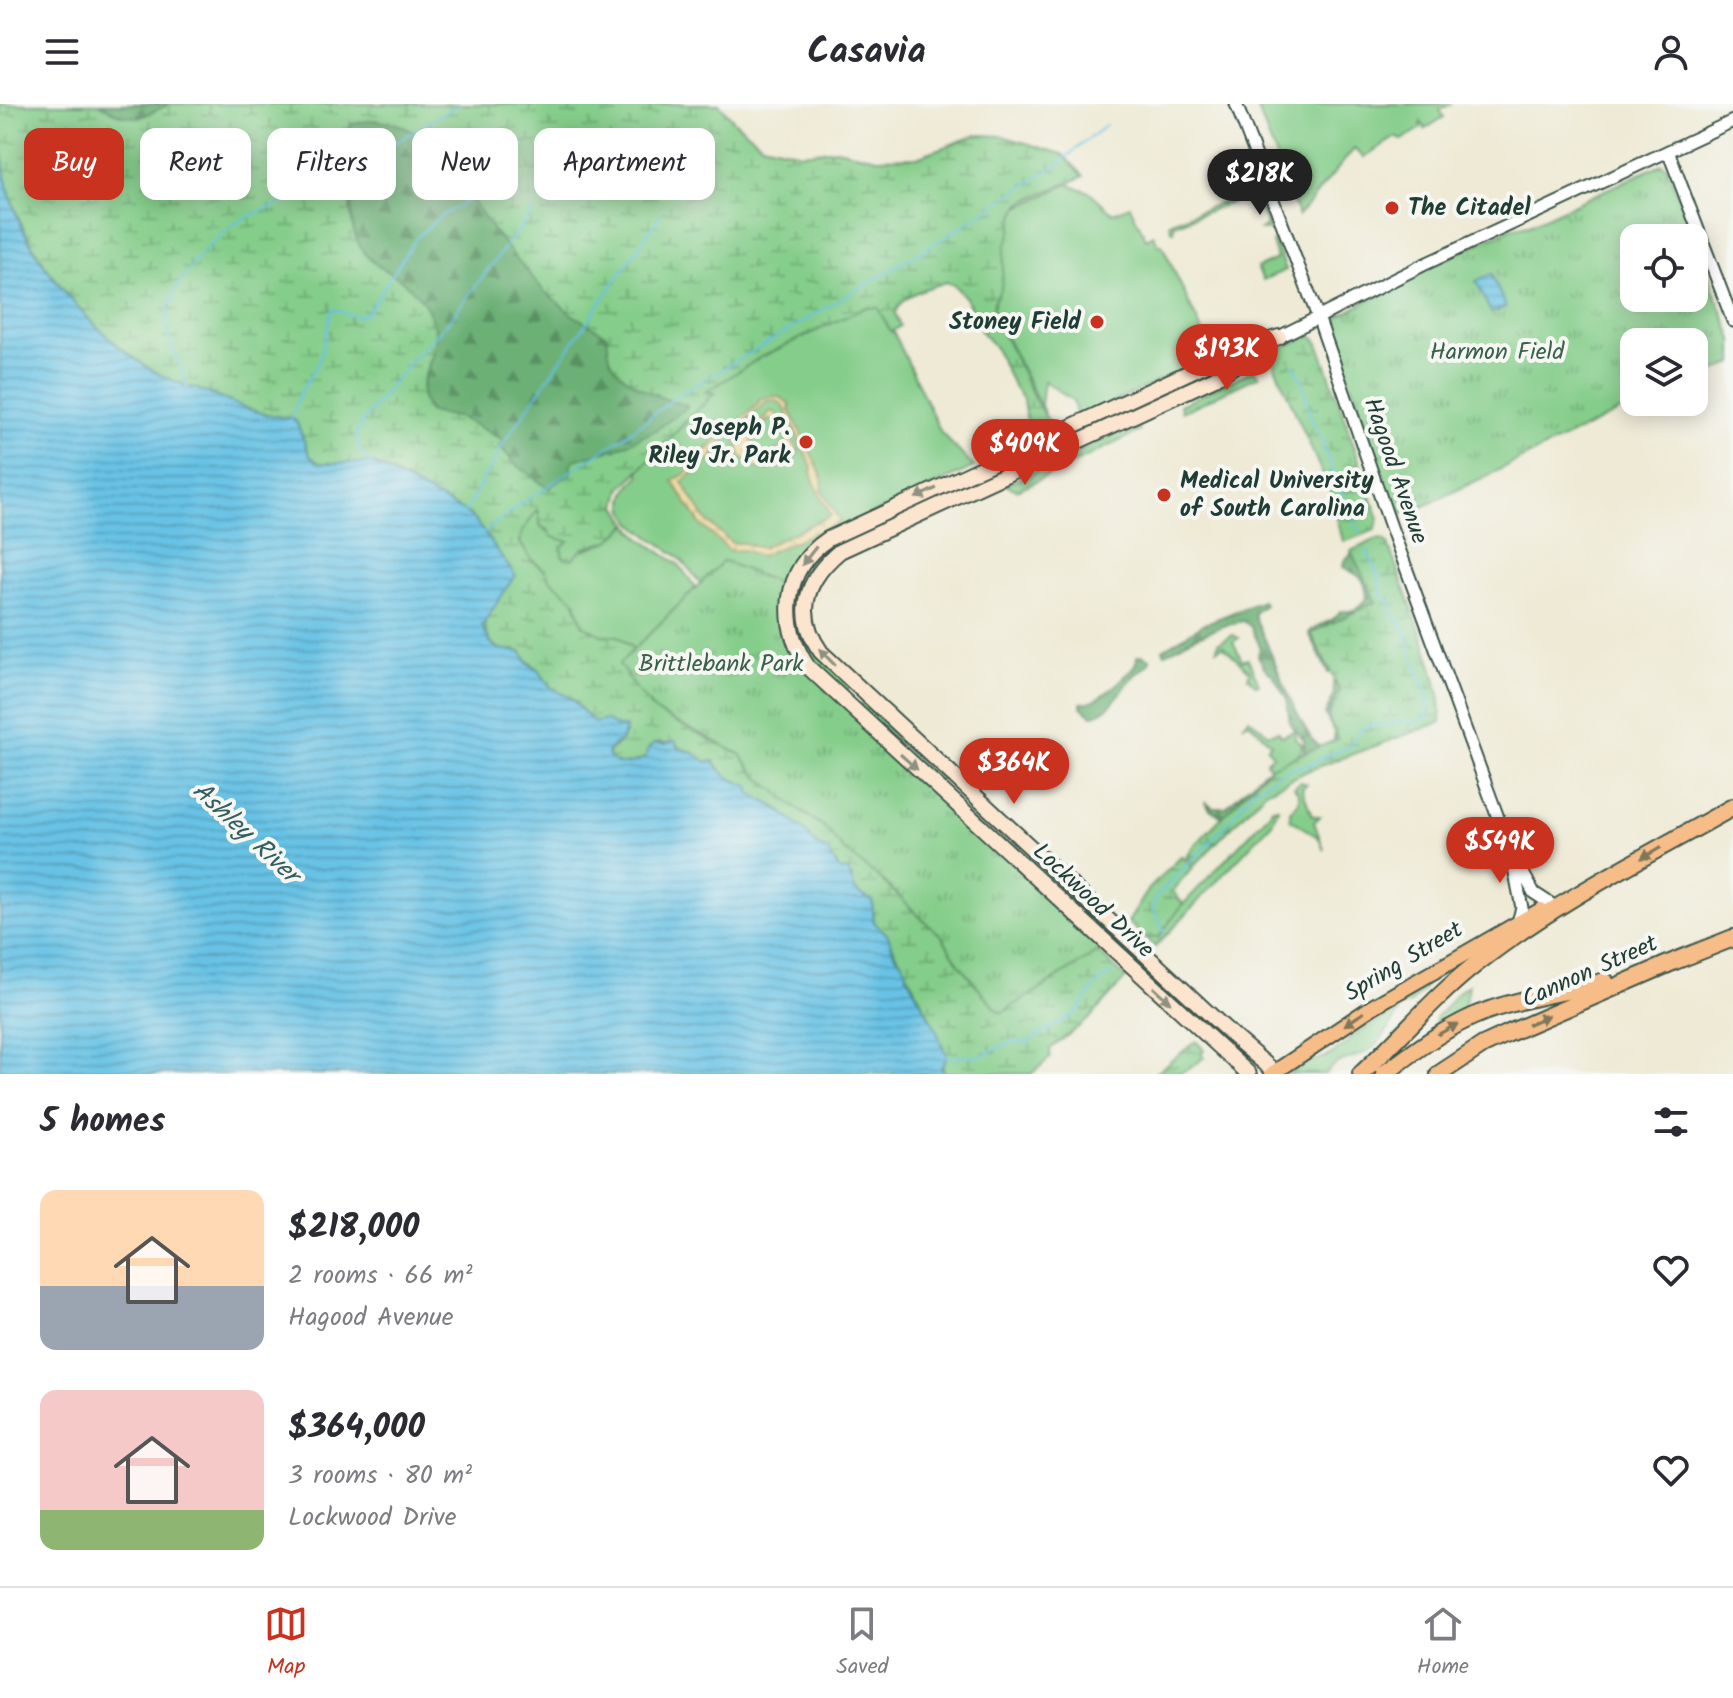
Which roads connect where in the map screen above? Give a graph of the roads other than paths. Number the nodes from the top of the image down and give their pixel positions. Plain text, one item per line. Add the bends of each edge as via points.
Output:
1 (1236, 104) edge
2 (1733, 121) edge
3 (1668, 151) junction
4 (1318, 317) junction
5 (1733, 321) edge
6 (1279, 337) junction
7 (1145, 392) junction
8 (1153, 407) junction
9 (961, 478) junction
10 (976, 488) junction
11 (875, 517) junction
12 (881, 532) junction
13 (861, 690) junction
14 (847, 704) junction
15 (952, 774) junction
16 (939, 788) junction
17 (1733, 807) edge
18 (1011, 829) junction
19 (998, 843) junction
20 (1511, 853) junction
21 (1616, 873) junction
22 (1075, 889) junction
23 (1062, 902) junction
24 (1551, 904) junction
25 (1518, 922) junction
26 (1732, 942) edge
27 (1152, 960) junction
28 (1675, 961) junction
29 (1139, 974) junction
30 (1234, 1037) junction
31 (1223, 1049) junction
32 (1274, 1073) edge
33 (1249, 1074) edge
34 (1361, 1074) edge
35 (1384, 1074) edge
36 (1439, 1074) edge

1 - 4 street, Hagood Avenue
2 - 3 street
3 - 4 street
3 - 5 street
4 - 6 street
4 - 20 street, Hagood Avenue
6 - 7 main road, Lockwood Drive
6 - 8 main road, Lockwood Drive via 1215,378
7 - 8 main road
7 - 9 main road, Lockwood Drive
8 - 10 main road, Lockwood Drive
9 - 10 main road
9 -> 11 main road, Lockwood Drive
10 - 12 main road, Lockwood Drive
11 - 12 main road
11 -> 14 main road, Lockwood Drive via 817,546 789,595 790,625 799,654
13 -> 12 main road, Lockwood Drive via 815,643 807,599 825,563
13 - 14 main road
13 - 15 main road, Lockwood Drive
14 -> 16 main road, Lockwood Drive
15 - 16 main road
15 - 18 main road, Lockwood Drive
16 - 19 main road, Lockwood Drive
17 -> 21 highway, Spring Street
18 - 19 main road
18 - 22 main road, Lockwood Drive
19 - 23 main road, Lockwood Drive
20 - 24 street, Hagood Avenue via 1534,893
20 - 25 street, Hagood Avenue via 1522,908
21 - 24 main road, Spring Street
21 - 34 highway via 1478,963
22 - 23 main road
22 - 27 main road, Lockwood Drive
23 - 29 main road, Lockwood Drive
24 - 25 main road, Spring Street
25 -> 32 main road, Spring Street via 1372,1007
26 - 28 highway, Cannon Street
27 - 29 main road
27 - 30 main road, Lockwood Drive
35 -> 28 highway via 1432,1038 1484,1012 1588,986 1659,960
36 -> 28 highway, Cannon Street via 1509,1033
29 -> 31 main road, Lockwood Drive
30 - 31 main road
30 - 32 main road, Lockwood Drive
31 - 33 main road, Lockwood Drive

